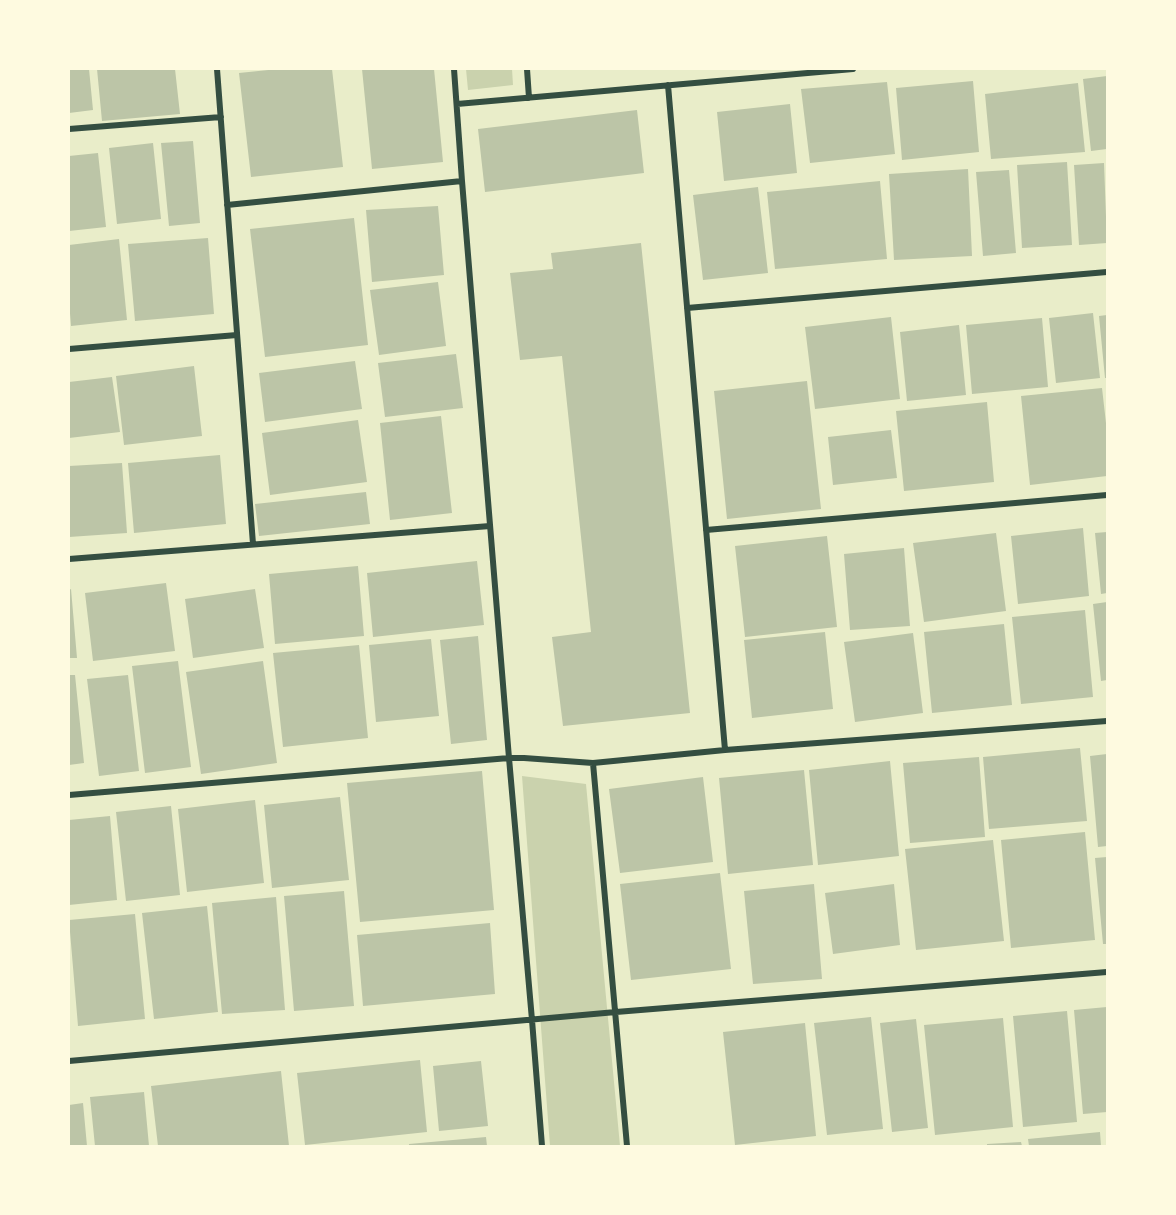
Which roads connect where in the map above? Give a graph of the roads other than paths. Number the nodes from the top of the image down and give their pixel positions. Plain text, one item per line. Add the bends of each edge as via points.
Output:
1 (217, 69) edge
2 (454, 69) edge
3 (527, 69) edge
4 (853, 69) edge
5 (668, 85) junction
6 (530, 98) junction
7 (457, 104) junction
8 (221, 117) junction
9 (69, 129) edge
10 (462, 181) junction
11 (227, 206) junction
12 (1107, 272) edge
13 (687, 308) junction
14 (237, 336) junction
15 (69, 349) edge
16 (1107, 495) edge
17 (490, 526) junction
18 (706, 531) junction
19 (253, 544) junction
20 (69, 559) edge
21 (1107, 721) edge
22 (725, 750) junction
23 (509, 758) junction
24 (594, 763) junction
25 (69, 795) edge
26 (1107, 972) edge
27 (616, 1012) junction
28 (532, 1020) junction
29 (69, 1061) edge
30 (542, 1146) edge
31 (627, 1146) edge

1 - 8 street
2 - 7 street
3 - 6 street
4 - 5 street
5 - 6 street
5 - 13 street
6 - 7 street
7 - 10 street
8 - 9 street
8 - 11 street
10 - 11 street
10 - 17 street
11 - 14 street
12 - 13 street
13 - 18 street
14 - 15 street
14 - 19 street
16 - 18 street
17 - 19 street
17 - 23 street
18 - 22 street
19 - 20 street
21 - 22 street
22 - 24 street
23 - 24 street
23 - 25 street
23 - 28 street
24 - 27 street
26 - 27 street
27 - 28 street
27 - 31 street
28 - 29 street
28 - 30 street

